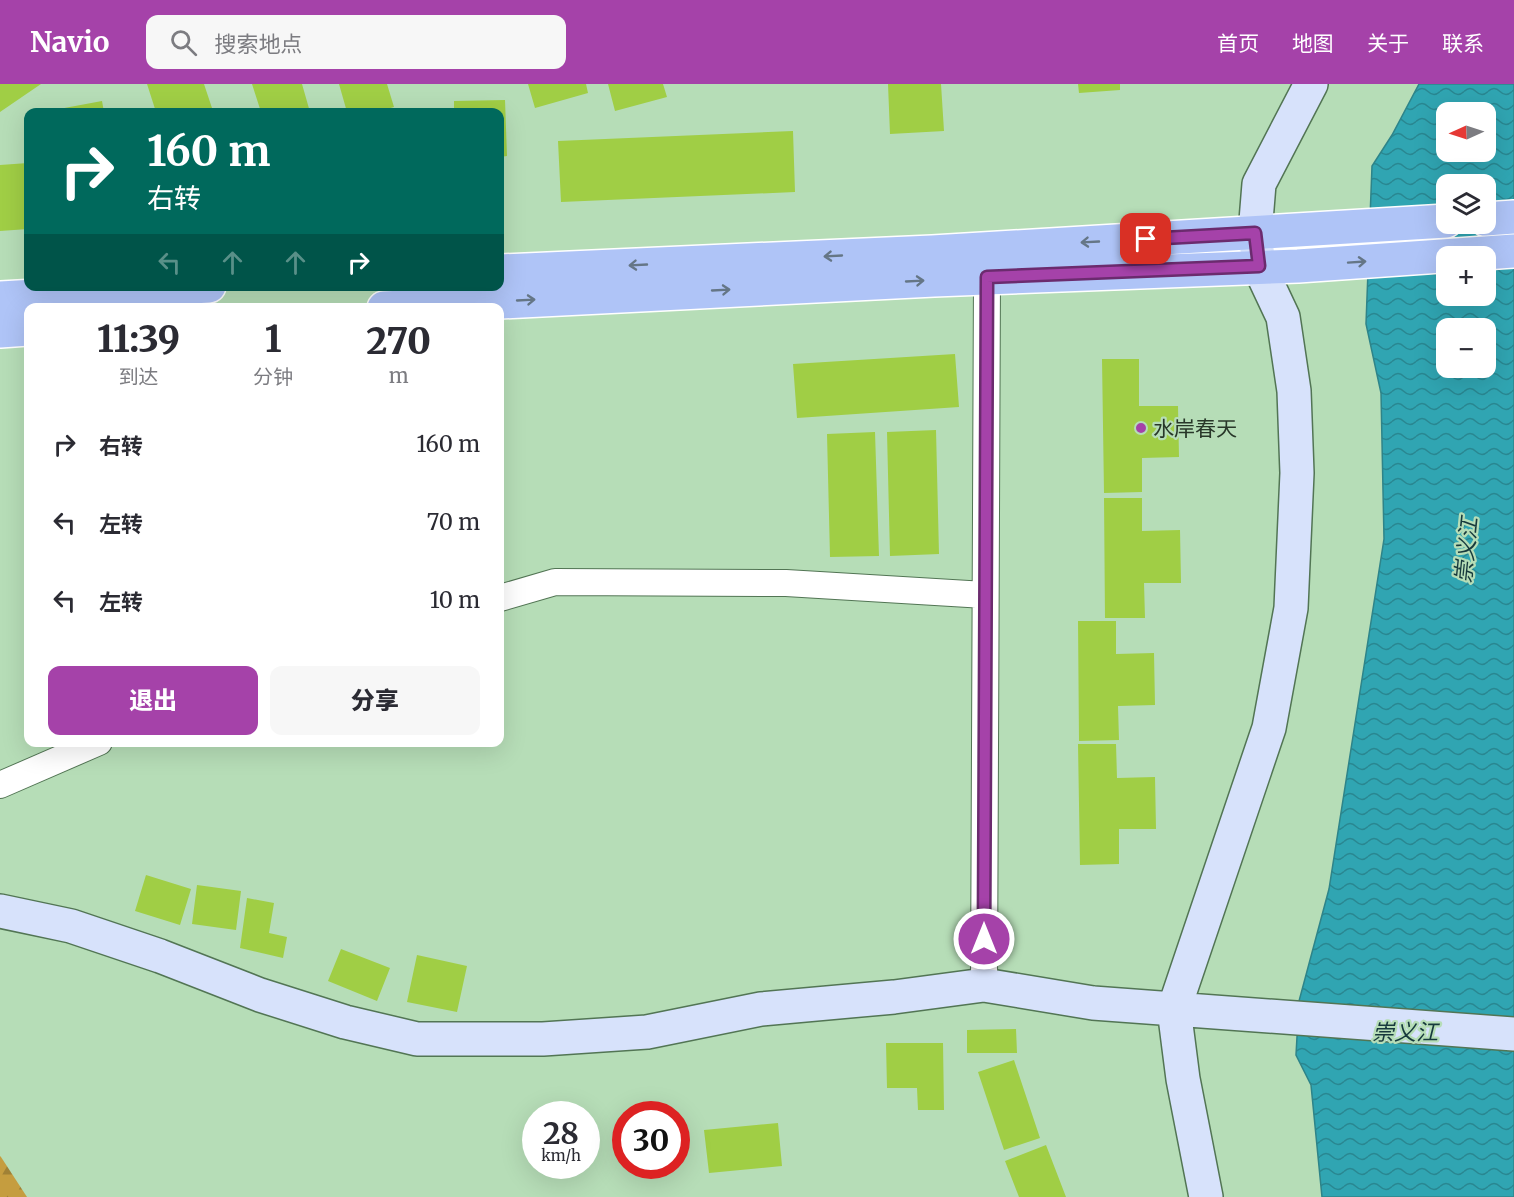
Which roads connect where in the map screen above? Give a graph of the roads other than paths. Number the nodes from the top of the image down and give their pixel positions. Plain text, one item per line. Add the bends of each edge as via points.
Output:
1 (1311, 84) edge
2 (1514, 217) edge
3 (1496, 218) edge
4 (1436, 222) edge
5 (1255, 233) junction
6 (1514, 251) edge
7 (1259, 266) junction
8 (504, 271) edge
9 (987, 277) junction
10 (122, 291) edge
11 (0, 298) edge
12 (481, 303) edge
13 (24, 329) edge
14 (0, 331) edge
15 (985, 595) junction
16 (504, 597) edge
17 (87, 747) edge
18 (0, 785) edge
19 (0, 910) edge
20 (984, 985) junction
21 (1174, 1009) junction
22 (1514, 1034) edge
23 (1206, 1197) edge

1 - 5 street via 1259,184
2 - 3 main road
4 - 5 main road
5 - 7 street
5 -> 8 main road via 921,253
7 -> 6 main road
7 - 9 main road
7 - 21 street via 1283,317 1294,391 1298,474 1291,608 1269,728
12 -> 9 main road
9 - 15 street
10 - 11 main road
13 - 14 main road
15 - 16 street via 786,583 555,582
15 - 20 street
17 - 18 street
19 - 20 street via 71,926 260,995 345,1022 417,1039 543,1039 647,1032 761,1009
20 - 21 street via 1094,1003
21 - 22 street
21 - 23 street

